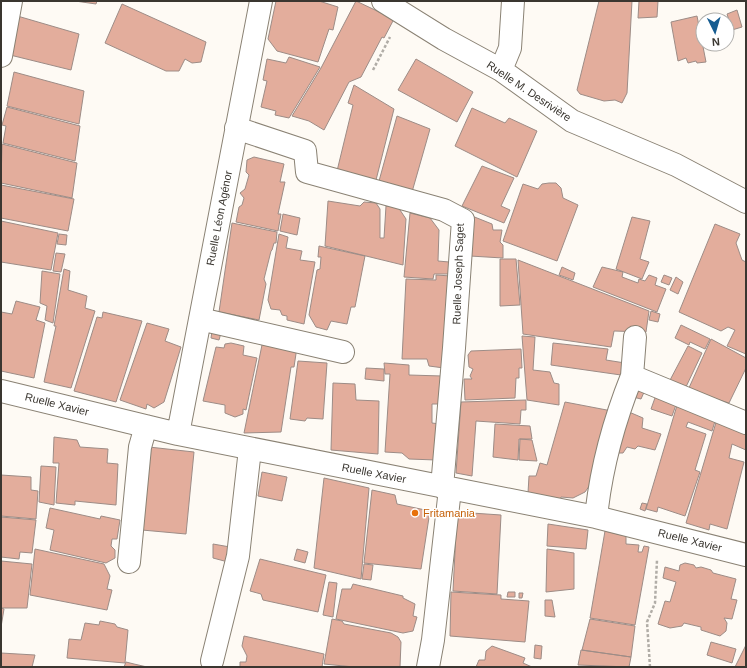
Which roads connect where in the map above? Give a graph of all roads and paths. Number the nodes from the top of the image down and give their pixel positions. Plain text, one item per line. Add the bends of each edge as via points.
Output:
1 (261, 1) edge
2 (383, 1) edge
3 (513, 1) edge
4 (7, 4) edge
5 (403, 14) junction
6 (1, 56) edge
7 (373, 70) dead end
8 (502, 70) junction
9 (236, 128) junction
10 (746, 202) edge
11 (200, 319) junction
12 (635, 337) dead end
13 (343, 352) dead end
14 (632, 376) junction
15 (1, 391) edge
16 (746, 423) edge
17 (146, 426) junction
18 (178, 434) junction
19 (250, 449) junction
20 (446, 488) junction
21 (596, 517) junction
22 (664, 533) junction
23 (746, 555) edge
24 (128, 562) dead end
25 (212, 661) dead end
26 (428, 667) edge
27 (650, 667) edge

1 - 9 street, Ruelle Léon Agénor
2 - 5 street, Ruelle M. Desrivière
3 - 8 street via 510,48
4 - 6 street
5 - 7 path
5 - 8 street, Ruelle M. Desrivière
8 - 10 street, Ruelle M. Desrivière via 572,121 676,165
9 - 11 street, Ruelle Léon Agénor
9 - 20 street, Ruelle Joseph Saget via 305,151 307,172 444,210 463,220
11 - 13 street
11 - 18 street, Ruelle Léon Agénor
12 - 14 street
14 - 16 street
14 - 21 street via 620,406 600,480
15 - 17 street, Ruelle Xavier
17 - 18 street, Ruelle Xavier
17 - 24 street via 140,447
18 - 19 street, Ruelle Xavier
19 - 20 street, Ruelle Xavier
19 - 25 street via 238,556
20 - 21 street, Ruelle Xavier
20 - 26 street via 433,640
21 - 22 street, Ruelle Xavier
22 - 23 street, Ruelle Xavier
22 - 27 path via 658,549 655,603 647,622

